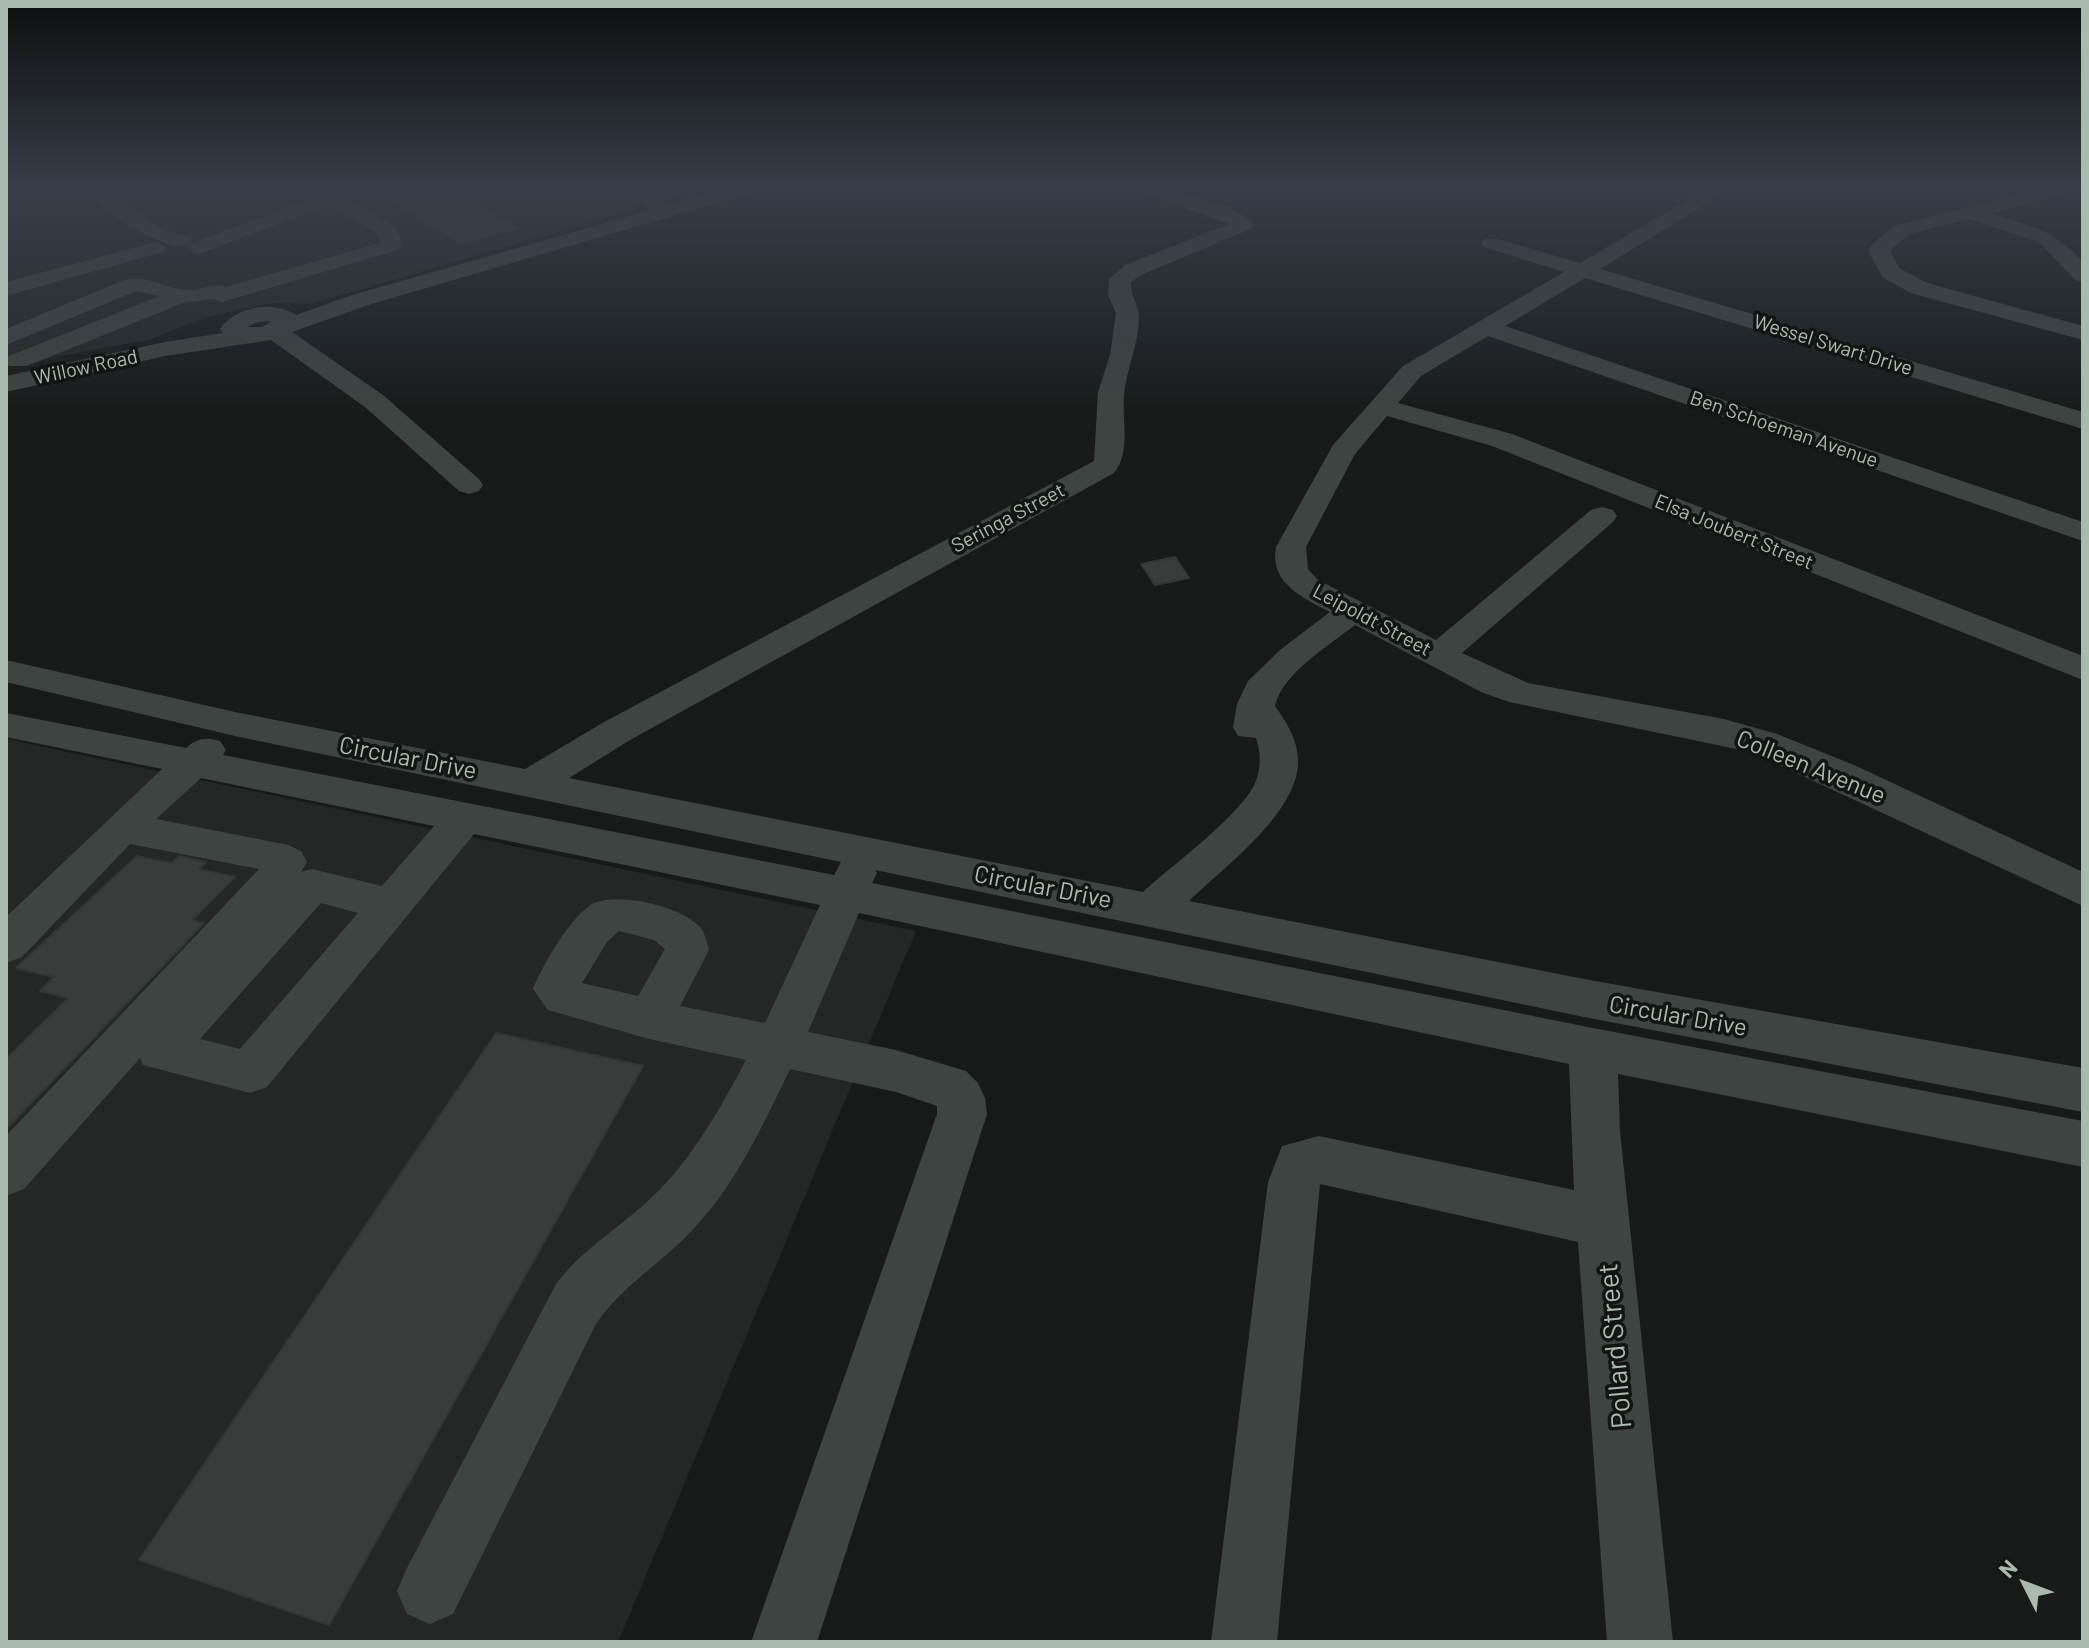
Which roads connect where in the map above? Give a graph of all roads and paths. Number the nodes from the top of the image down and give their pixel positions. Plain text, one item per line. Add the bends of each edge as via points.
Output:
1 (103, 265) edge
2 (191, 265) edge
3 (353, 265) edge
4 (482, 265) edge
5 (1146, 265) edge
6 (1569, 265) edge
7 (1590, 265) edge
8 (1885, 265) edge
9 (1583, 269) junction
10 (74, 279) junction
11 (6, 289) edge
12 (180, 296) junction
13 (6, 299) edge
14 (249, 316) junction
15 (6, 320) edge
16 (1485, 327) junction
17 (2083, 333) edge
18 (6, 338) edge
19 (6, 361) edge
20 (6, 384) edge
21 (1380, 406) junction
22 (2083, 421) edge
23 (469, 485) dead end
24 (1602, 516) dead end
25 (2083, 532) edge
26 (1352, 611) junction
27 (1439, 655) junction
28 (2083, 669) edge
29 (6, 671) edge
30 (1522, 694) joint
31 (235, 724) junction
32 (6, 725) edge
33 (193, 763) junction
34 (532, 783) junction
35 (464, 818) junction
36 (122, 828) junction
37 (866, 851) junction
38 (2083, 890) edge
39 (846, 896) junction
40 (391, 905) junction
41 (1152, 909) junction
42 (6, 945) edge
43 (649, 1019) dead end
44 (777, 1044) junction
45 (1593, 1049) junction
46 (2083, 1090) edge
47 (2083, 1144) edge
48 (6, 1172) edge
49 (1604, 1222) junction
50 (430, 1591) dead end
51 (784, 1642) edge
52 (1244, 1642) edge
53 (1640, 1642) edge

1 - 10 street
2 - 14 street
3 - 14 street
4 - 14 street, Willow Road via 350,303
5 - 34 street, Seringa Street via 1120,279 1119,295 1128,316 1111,392 1109,461 1104,467 617,731
6 - 9 street, Wessel Swart Drive
7 - 9 street, Leipoldt Street
8 - 17 street via 1919,288
9 - 16 street, Leipoldt Street
9 - 22 street, Wessel Swart Drive
10 - 11 street
10 - 13 street
10 - 15 street via 75,293
12 - 14 street
12 - 18 street via 132,285
12 - 19 street via 31,357
14 - 20 street, Willow Road via 165,349
14 - 23 street via 374,401
16 - 21 street, Leipoldt Street via 1418,366
16 - 25 street, Ben Schoeman Avenue
21 - 26 street, Leipoldt Street via 1337,460 1289,555 1299,580
21 - 28 street, Elsa Joubert Street via 1493,436
24 - 27 street
26 - 27 street, Leipoldt Street
26 - 41 street via 1261,689 1253,715 1270,723 1280,760 1266,803
27 - 30 street, Leipoldt Street
29 - 31 street, Circular Drive
30 - 38 street, Colleen Avenue via 1764,743
31 - 33 street
31 - 34 street, Circular Drive
32 - 33 street, Circular Drive
33 - 35 street, Circular Drive
33 - 36 street
34 - 37 street, Circular Drive
35 - 39 street, Circular Drive
35 - 40 street
36 - 42 street
36 - 48 street via 286,862
37 - 39 street
37 - 41 street, Circular Drive
39 - 44 street
39 - 45 street, Circular Drive
40 - 40 street via 250,1072 160,1050 312,885
41 - 46 street, Circular Drive via 1584,998
43 - 44 street
44 - 50 street via 688,1198 593,1279 576,1304
44 - 51 street via 940,1083 956,1091 962,1107
45 - 47 street, Circular Drive
45 - 49 street, Pollard Street
49 - 52 street via 1319,1160 1300,1163
49 - 53 street, Pollard Street

